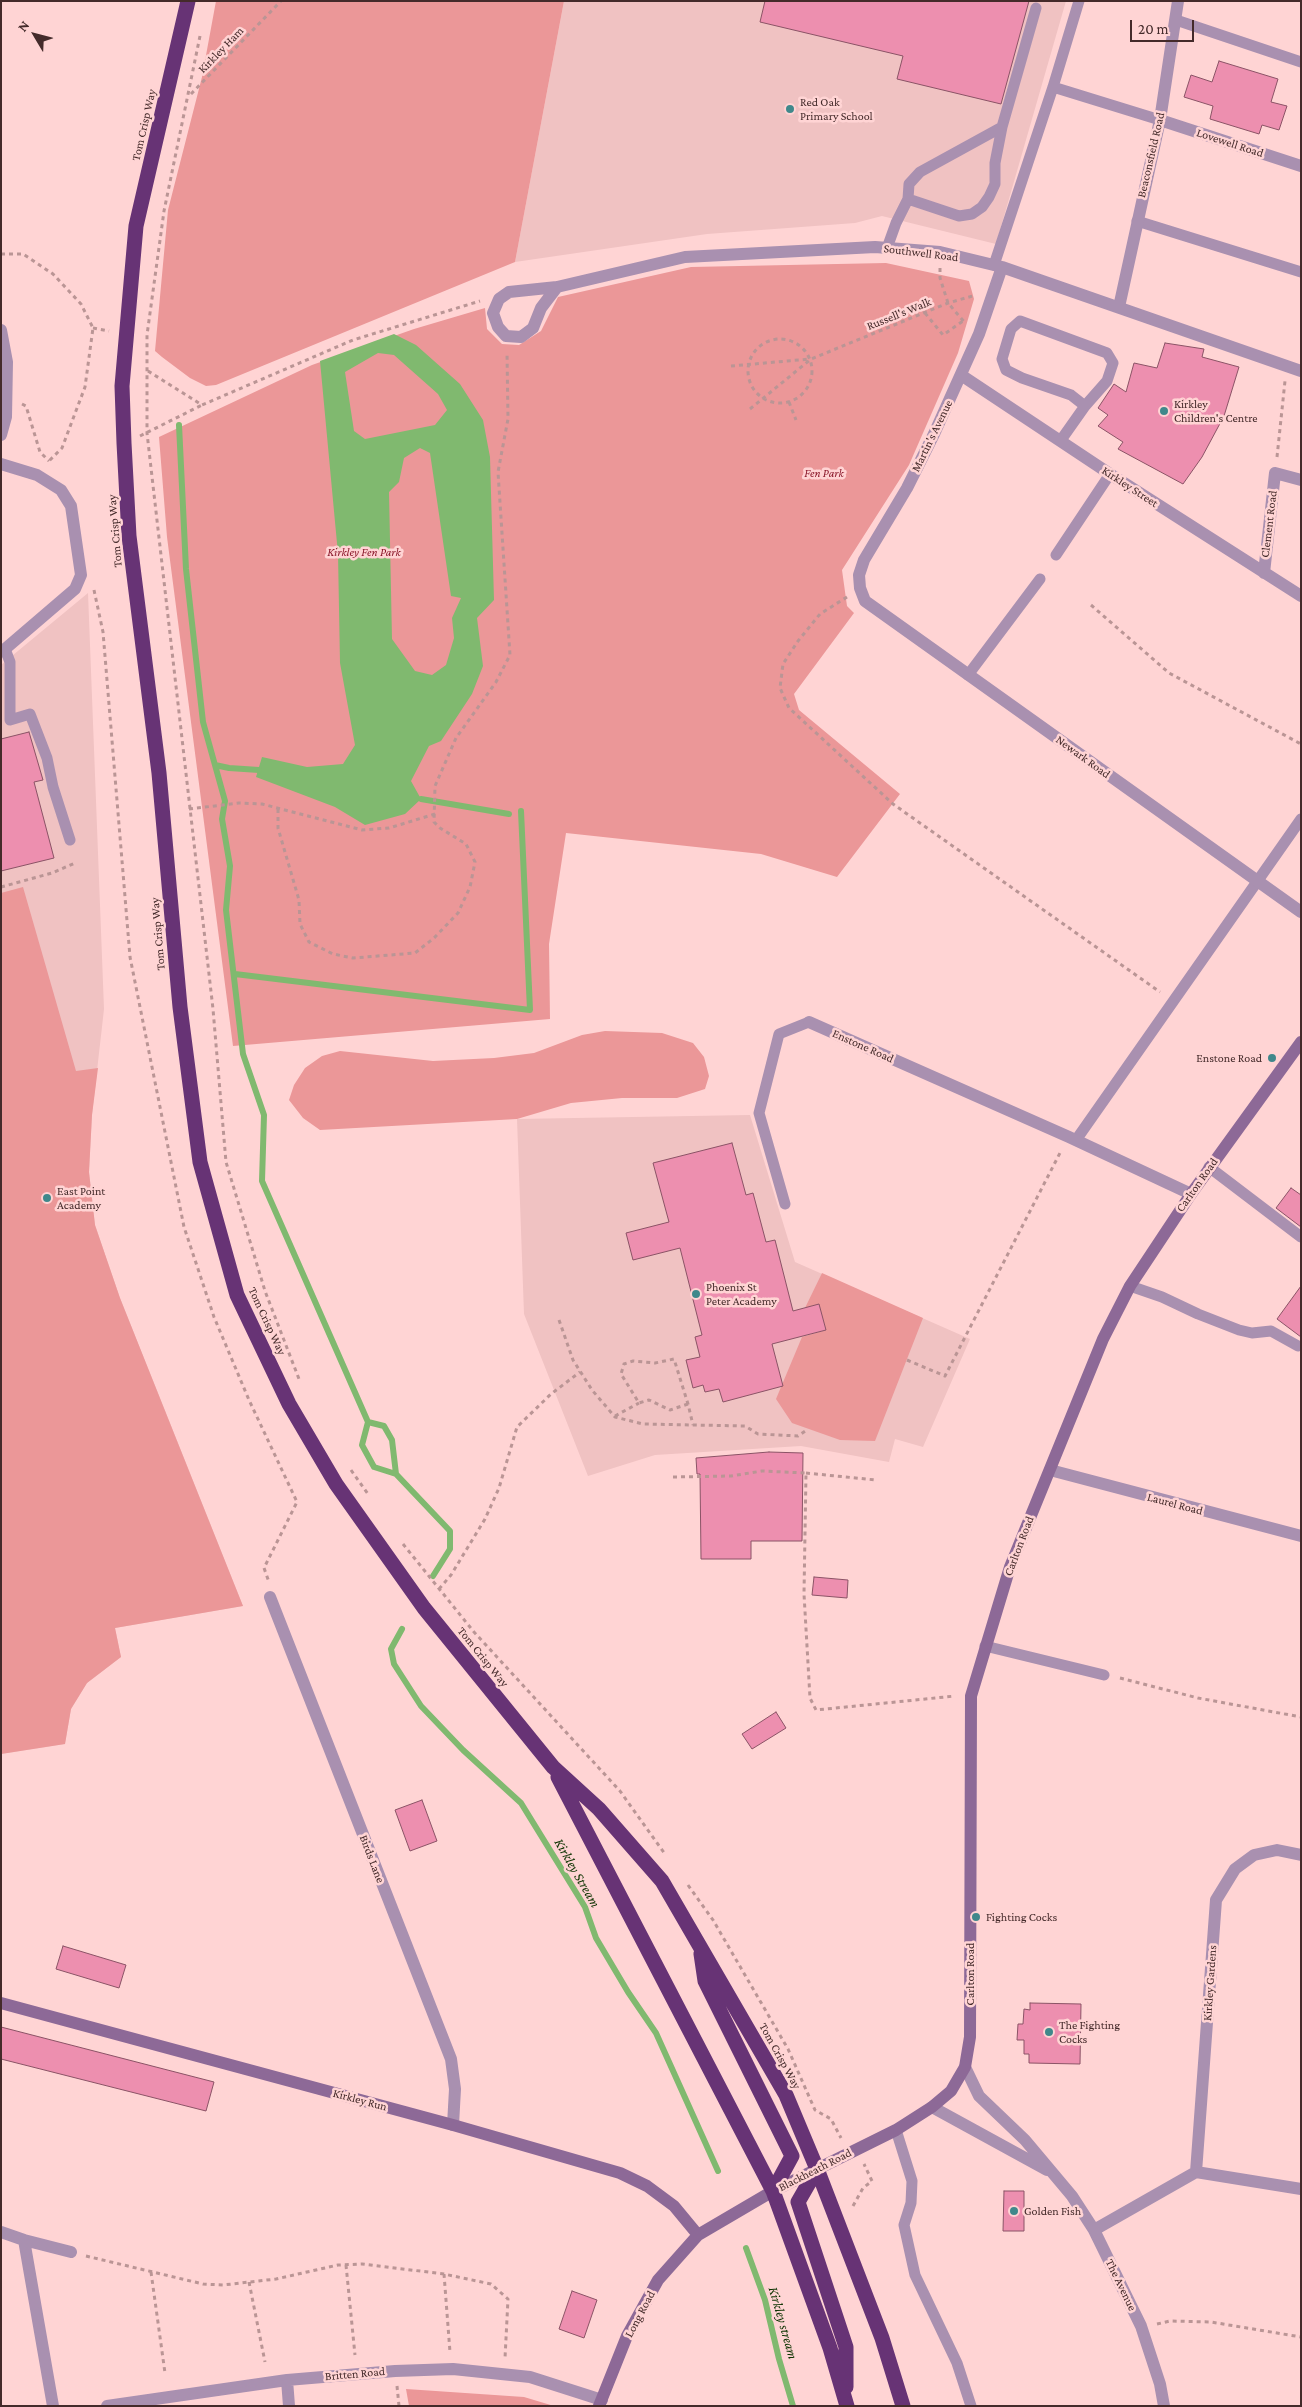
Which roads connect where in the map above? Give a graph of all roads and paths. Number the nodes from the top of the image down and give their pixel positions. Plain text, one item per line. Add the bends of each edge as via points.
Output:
1 (188, 1) edge
2 (281, 1) edge
3 (1078, 1) edge
4 (1178, 1) edge
5 (1036, 8) dead end
6 (1176, 20) junction
7 (202, 29) dead end
8 (1301, 62) edge
9 (1054, 87) junction
10 (167, 95) junction
11 (190, 95) junction
12 (1160, 120) junction
13 (1002, 127) junction
14 (1301, 166) edge
15 (908, 198) junction
16 (1137, 220) junction
17 (887, 248) junction
18 (940, 252) junction
19 (1, 254) edge
20 (998, 266) junction
21 (1301, 272) edge
22 (557, 286) junction
23 (995, 288) junction
24 (509, 292) junction
25 (948, 303) junction
26 (1119, 308) junction
27 (925, 313) junction
28 (963, 321) junction
29 (1, 330) edge
30 (980, 334) junction
31 (506, 336) junction
32 (811, 359) junction
33 (731, 366) dead end
34 (748, 366) junction
35 (1286, 366) junction
36 (147, 371) junction
37 (1301, 371) edge
38 (961, 375) junction
39 (6, 395) junction
40 (762, 398) junction
41 (790, 402) junction
42 (202, 405) junction
43 (1085, 406) junction
44 (750, 409) dead end
45 (796, 420) dead end
46 (147, 433) junction
47 (1, 435) edge
48 (1061, 440) junction
49 (124, 444) junction
50 (49, 461) junction
51 (1, 464) edge
52 (1275, 473) junction
53 (1110, 474) junction
54 (37, 475) junction
55 (1301, 480) edge
56 (1056, 555) dead end
57 (1264, 573) junction
58 (1040, 579) dead end
59 (860, 588) junction
60 (1301, 596) edge
61 (865, 601) joint
62 (1091, 605) dead end
63 (3, 651) edge
64 (968, 675) junction
65 (6, 722) edge
66 (1301, 744) edge
67 (278, 808) junction
68 (189, 809) junction
69 (435, 814) junction
70 (1301, 819) edge
71 (70, 840) dead end
72 (75, 863) dead end
73 (1257, 881) junction
74 (1, 887) edge
75 (1301, 912) edge
76 (1172, 1001) junction
77 (809, 1022) joint
78 (1301, 1042) edge
79 (1072, 1138) junction
80 (1209, 1167) junction
81 (1190, 1194) junction
82 (785, 1204) dead end
83 (1301, 1237) edge
84 (1130, 1286) junction
85 (559, 1320) dead end
86 (1298, 1346) dead end
87 (907, 1360) dead end
88 (580, 1372) junction
89 (300, 1382) dead end
90 (639, 1404) junction
91 (688, 1404) junction
92 (615, 1417) junction
93 (693, 1425) junction
94 (808, 1429) dead end
95 (347, 1465) dead end
96 (1050, 1470) junction
97 (806, 1473) junction
98 (673, 1477) dead end
99 (876, 1480) dead end
100 (370, 1496) dead end
101 (397, 1536) dead end
102 (1301, 1536) edge
103 (439, 1589) junction
104 (270, 1597) dead end
105 (985, 1646) junction
106 (1104, 1675) joint
107 (971, 1696) junction
108 (1301, 1717) edge
109 (553, 1767) junction
110 (1301, 1855) edge
111 (666, 1856) dead end
112 (684, 1880) dead end
113 (699, 1943) junction
114 (1, 2003) edge
115 (965, 2067) junction
116 (932, 2107) junction
117 (453, 2125) junction
118 (896, 2130) junction
119 (849, 2153) junction
120 (817, 2170) junction
121 (1196, 2172) junction
122 (1055, 2175) junction
123 (1301, 2189) edge
124 (773, 2191) junction
125 (854, 2211) dead end
126 (1094, 2230) junction
127 (1, 2232) edge
128 (698, 2235) junction
129 (24, 2240) junction
130 (70, 2252) joint
131 (346, 2265) junction
132 (151, 2272) junction
133 (444, 2274) junction
134 (249, 2282) junction
135 (1142, 2326) junction
136 (1301, 2337) edge
137 (450, 2352) dead end
138 (354, 2355) dead end
139 (265, 2362) dead end
140 (165, 2373) dead end
141 (504, 2373) junction
142 (287, 2380) junction
143 (600, 2403) edge
144 (846, 2405) edge
145 (53, 2406) edge
146 (107, 2406) edge
147 (290, 2406) edge
148 (903, 2406) edge
149 (971, 2406) edge
150 (1164, 2406) edge

1 - 10 highway, Tom Crisp Way
2 - 11 path, Kirkley Ham
3 - 9 lane
4 - 6 street, Beaconsfield Road
5 - 13 lane
6 - 8 lane
6 - 12 street, Beaconsfield Road
7 - 11 path
9 - 12 lane
9 - 20 lane
10 - 11 path
10 - 49 highway, Tom Crisp Way via 136,226 122,386
11 - 36 path via 164,212 147,335
12 - 14 street, Lovewell Road
12 - 16 street, Beaconsfield Road
13 - 15 lane via 920,172 908,184
13 - 15 lane via 995,163 995,184 982,207 972,214 959,216
15 - 17 lane
16 - 21 lane
16 - 26 street, Beaconsfield Road
17 - 18 street, Southwell Road
17 - 22 street, Southwell Road via 685,257
18 - 20 street, Southwell Road
18 - 25 path via 940,278
19 - 50 path via 23,254 53,274 81,304 93,328 84,387 62,448
20 - 23 street, Martin's Avenue
20 - 26 street, Southwell Road
22 - 24 street, Southwell Road
22 - 31 street via 540,308 533,328 520,338
23 - 25 path, Russell's Walk
23 - 30 street, Martin's Avenue
24 - 31 street via 499,299 493,313 498,327
24 - 42 path via 353,340
25 - 27 path, Russell's Walk
25 - 28 path
26 - 35 street, Southwell Road
27 - 28 path via 943,335
27 - 32 path, Russell's Walk
28 - 30 path
29 - 39 street via 6,362
30 - 38 street, Martin's Avenue
31 - 69 path via 508,419 498,472 510,655 496,682 456,738 435,786
32 - 34 path, Russell's Walk
32 - 34 path via 801,345 785,338 768,340 755,350
32 - 40 path, Russell's Walk
32 - 41 path via 813,375 807,390
33 - 34 path, Russell's Walk
34 - 40 path via 750,384
35 - 37 street, Southwell Road
35 - 52 path
36 - 42 path
36 - 46 path
38 - 48 street, Kirkley Street
38 - 59 street, Martin's Avenue via 907,488 864,560 859,575
39 - 47 street via 6,416
39 - 50 path via 26,406 40,452
40 - 41 path via 777,404
40 - 44 path, Russell's Walk
41 - 45 path
42 - 46 path
43 - 43 lane via 1071,395 1006,370 1002,359 1011,329 1020,321 1107,353 1113,363 1107,381
43 - 48 lane
46 - 49 path
46 - 68 path
48 - 53 street, Kirkley Street
49 - 109 highway, Tom Crisp Way via 129,536 159,773 180,1007 200,1162 237,1295 289,1404 336,1484 424,1608
50 - 54 path
51 - 54 street
52 - 55 street, Clement Road
52 - 57 street, Clement Road
53 - 56 lane
53 - 57 street, Kirkley Street
54 - 63 street via 61,490 71,506 80,575 75,589
57 - 60 street, Kirkley Street
58 - 64 lane
59 - 61 street, Martin's Avenue
59 - 76 path via 820,614 783,664 780,688 789,708 893,804
61 - 64 street, Newark Road
62 - 66 path via 1169,673
63 - 65 lane via 10,662
64 - 73 street, Newark Road
65 - 71 lane via 30,714 47,758 52,787
67 - 68 path via 238,803
67 - 69 path via 362,830 389,828
67 - 69 path via 278,828 299,900 300,924 309,942 333,954 353,958 415,953 458,913 470,887 475,862 466,844 434,822
68 - 89 path via 213,1008 226,1162 264,1291
70 - 73 lane
72 - 74 path
73 - 75 street, Newark Road
73 - 76 lane
76 - 79 lane
77 - 79 street, Enstone Road
77 - 82 lane via 779,1034 759,1113
78 - 80 street, Carlton Road
79 - 81 street, Enstone Road
79 - 87 path via 945,1376
80 - 81 street, Carlton Road
80 - 83 lane
81 - 84 street, Carlton Road
84 - 86 lane via 1239,1330 1252,1333 1271,1331
84 - 96 street, Carlton Road via 1103,1340
85 - 88 path
88 - 92 path
88 - 103 path via 517,1427 498,1488 478,1531
90 - 91 path via 648,1400 670,1410
90 - 91 path via 621,1374 624,1364 674,1359
90 - 92 path
91 - 93 path
92 - 93 path via 643,1424
93 - 94 path via 745,1426 758,1434 798,1436
95 - 100 path
96 - 102 street, Laurel Road
96 - 105 street, Carlton Road via 1010,1567
97 - 98 path via 762,1471 731,1476
97 - 99 path
97 - 107 path via 804,1594 810,1698 816,1710
101 - 103 path
103 - 111 path via 474,1632 620,1791
104 - 117 street, Birds Lane via 451,2060 455,2089
105 - 106 lane
105 - 107 street, Carlton Road
106 - 108 path via 1198,1698
107 - 115 street, Carlton Road via 970,2037
109 - 113 highway, Tom Crisp Way via 599,1809 662,1881
109 - 124 highway, Tom Crisp Way
110 - 121 street, Kirkley Gardens via 1277,1850 1254,1855 1235,1869 1216,1900
112 - 119 path via 713,1920 788,2049 815,2110 831,2119
113 - 120 highway, Tom Crisp Way via 786,2095
113 - 124 highway via 705,1981 792,2156
114 - 117 street, Kirkley Run
115 - 116 street, Carlton Road via 951,2091
115 - 122 street, The Avenue via 980,2096
116 - 118 street, Blackheath Road
116 - 122 street, The Avenue
117 - 128 street, Kirkley Run via 620,2173 647,2186 674,2206
118 - 119 street, Blackheath Road
118 - 149 lane via 912,2181 904,2225 915,2275 957,2364
119 - 120 street, Blackheath Road
119 - 125 path via 862,2159 872,2181 852,2204
120 - 124 street, Blackheath Road
120 - 144 highway via 798,2202 846,2348
120 - 148 highway, Tom Crisp Way via 882,2338
121 - 123 street
121 - 126 street
122 - 126 street, The Avenue
124 - 128 street, Blackheath Road
124 - 144 highway, Tom Crisp Way via 830,2348
126 - 135 street, The Avenue
127 - 129 street
128 - 143 street, Long Road via 658,2280 627,2336
129 - 130 street
129 - 145 street
130 - 132 path
131 - 133 path
131 - 134 path
131 - 138 path
132 - 134 path via 203,2284
132 - 140 path
133 - 137 path
133 - 141 path via 491,2284 508,2299
134 - 139 path
135 - 136 path via 1170,2321 1211,2322
135 - 150 street, The Avenue
141 - 142 street, Britten Road via 434,2370
141 - 143 street, Britten Road via 530,2377
142 - 146 street, Britten Road
142 - 147 street

